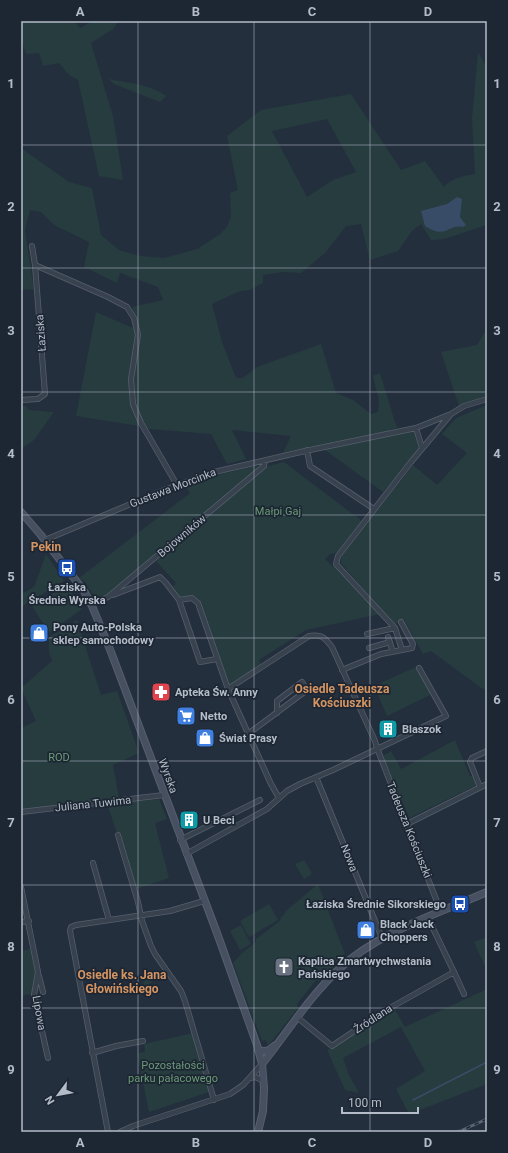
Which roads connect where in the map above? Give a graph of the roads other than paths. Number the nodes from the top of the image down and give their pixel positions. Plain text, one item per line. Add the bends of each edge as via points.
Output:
1 (32, 246) dead end
2 (35, 265) junction
3 (487, 399) edge
4 (21, 400) edge
5 (451, 414) junction
6 (416, 428) junction
7 (422, 448) junction
8 (306, 451) junction
9 (265, 460) junction
10 (177, 485) junction
11 (374, 509) junction
12 (21, 512) edge
13 (45, 540) junction
14 (108, 597) junction
15 (179, 600) junction
16 (91, 604) junction
17 (401, 622) dead end
18 (395, 628) junction
19 (367, 634) dead end
20 (369, 648) dead end
21 (402, 650) junction
22 (393, 652) junction
23 (217, 659) junction
24 (419, 668) dead end
25 (342, 670) junction
26 (228, 689) junction
27 (277, 713) junction
28 (248, 734) junction
29 (377, 748) junction
30 (487, 751) edge
31 (316, 777) junction
32 (487, 784) edge
33 (480, 788) junction
34 (164, 796) junction
35 (279, 798) junction
36 (260, 800) dead end
37 (21, 812) edge
38 (407, 824) junction
39 (118, 835) dead end
40 (180, 840) junction
41 (186, 854) junction
42 (93, 863) dead end
43 (21, 887) edge
44 (487, 892) edge
45 (204, 901) junction
46 (441, 912) junction
47 (141, 915) junction
48 (428, 918) junction
49 (109, 920) junction
50 (29, 921) junction
51 (21, 922) edge
52 (382, 938) junction
53 (38, 972) junction
54 (454, 972) junction
55 (43, 992) dead end
56 (464, 994) dead end
57 (298, 1018) junction
58 (289, 1030) junction
59 (143, 1041) dead end
60 (258, 1050) junction
61 (92, 1053) junction
62 (48, 1058) dead end
63 (262, 1064) junction
64 (250, 1078) junction
65 (264, 1081) junction
66 (214, 1100) junction
67 (133, 1126) junction
68 (108, 1132) edge
69 (120, 1132) edge
70 (135, 1132) edge
71 (258, 1132) edge

1 - 2 street, Łaziska
2 - 4 street, Łaziska via 45,394 38,399
2 - 10 street via 108,297 127,308 134,318 138,335 131,379 133,404 140,423
3 - 5 street, Gustawa Morcinka via 464,406
5 - 6 street, Gustawa Morcinka
5 - 7 street
6 - 7 street
6 - 8 street, Gustawa Morcinka
7 - 11 street
8 - 9 street, Gustawa Morcinka
8 - 11 street via 310,466
9 - 10 street, Gustawa Morcinka via 210,473
9 - 14 street, Bojowników via 264,466
10 - 13 street, Gustawa Morcinka
11 - 18 street via 338,556 336,564
12 - 13 street, Wyrska
13 - 16 street, Wyrska
14 - 15 street via 160,577
14 - 16 street, Bojowników
15 - 23 street via 192,598 198,603
15 - 23 street via 200,662
16 - 34 street, Wyrska
17 - 21 street via 413,644 412,648
18 - 19 street
18 - 21 street
20 - 22 street via 389,640
21 - 22 street
22 - 25 street via 381,654
23 - 26 street
24 - 29 street via 446,716
25 - 26 street via 325,638 309,636
25 - 29 street
26 - 28 street
27 - 27 street via 307,690 302,682 277,701
27 - 28 street
28 - 35 street
29 - 31 street
29 - 38 street, Tadeusza Kościuszki
30 - 33 street via 472,758 470,762
31 - 35 street via 287,791
31 - 52 street, Nowa
32 - 33 street
33 - 38 street
34 - 37 street, Juliana Tuwima
34 - 40 street, Wyrska
35 - 41 street via 267,809
36 - 40 street
38 - 46 street, Tadeusza Kościuszki
39 - 47 street
40 - 41 street, Wyrska
41 - 45 street, Wyrska
42 - 49 street
43 - 50 street, Lipowa
44 - 46 street
45 - 47 street via 170,911
45 - 60 street, Wyrska
46 - 48 street
47 - 49 street
47 - 66 street via 155,954 186,1001
48 - 52 street
48 - 54 street
49 - 61 street via 76,925 71,927 70,931
50 - 51 street
50 - 53 street, Lipowa
52 - 57 street via 359,953 327,980
53 - 55 street
53 - 62 street, Lipowa via 34,994
54 - 56 street
54 - 57 street, Źródlana via 381,1013 332,1046
57 - 58 street
58 - 60 street via 272,1048 263,1052
58 - 63 street
59 - 61 street
60 - 63 street, Wyrska
61 - 68 street
63 - 64 street
63 - 65 street, Wyrska
64 - 65 street via 255,1077
64 - 66 street via 235,1091
65 - 71 street, Wyrska via 263,1111
66 - 67 street
67 - 69 street
67 - 70 street

